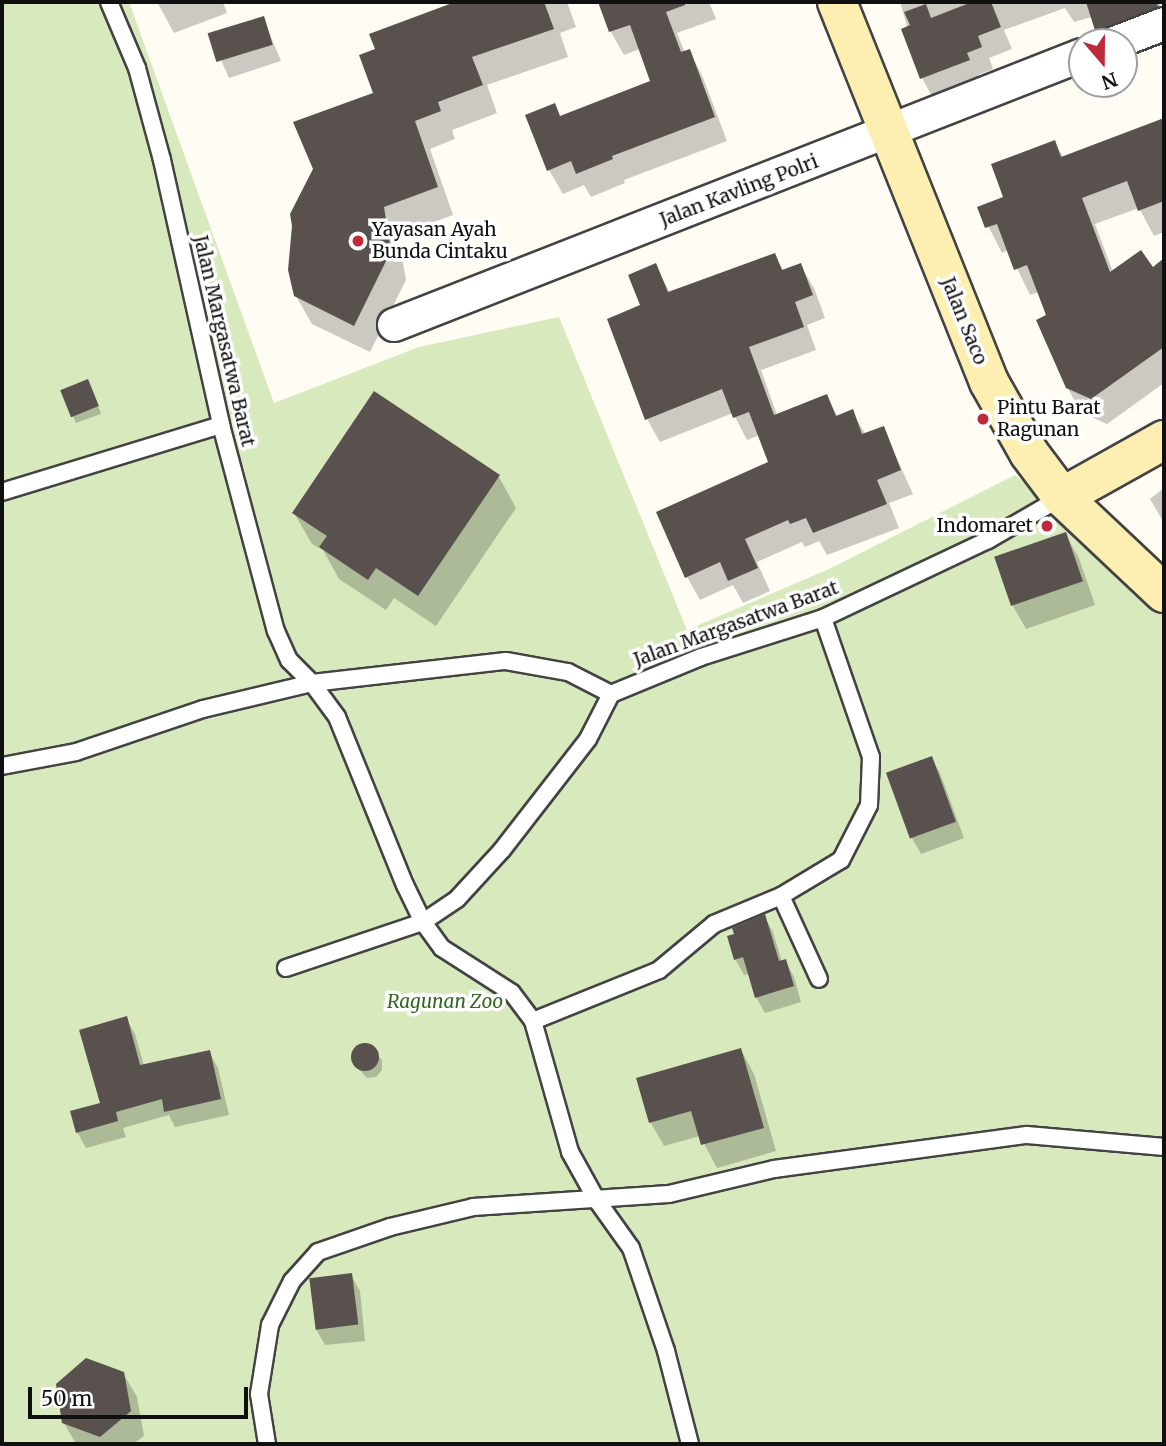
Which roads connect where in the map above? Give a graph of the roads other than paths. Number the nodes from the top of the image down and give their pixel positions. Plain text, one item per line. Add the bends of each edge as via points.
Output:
1 (109, 2) edge
2 (838, 2) edge
3 (1164, 24) edge
4 (1138, 34) edge
5 (1068, 60) edge
6 (888, 131) junction
7 (394, 325) dead end
8 (220, 425) junction
9 (1164, 440) edge
10 (2, 492) edge
11 (1062, 497) junction
12 (1164, 593) edge
13 (823, 618) junction
14 (312, 683) junction
15 (611, 694) junction
16 (2, 766) edge
17 (781, 896) junction
18 (423, 922) junction
19 (286, 968) dead end
20 (819, 979) dead end
21 (533, 1021) junction
22 (1164, 1147) edge
23 (596, 1199) junction
24 (267, 1444) edge
25 (690, 1444) edge

1 - 8 lane, Jalan Margasatwa Barat via 136,68 162,160
2 - 6 main road, Jalan Saco
3 - 4 street
5 - 6 street, Jalan Kavling Polri
6 - 7 street, Jalan Kavling Polri
6 - 11 main road, Jalan Saco via 989,382 1029,453
8 - 10 lane
8 - 14 lane, Jalan Margasatwa Barat via 276,631 289,660
9 - 11 main road
11 - 12 main road, Jalan Saco
11 - 13 lane, Jalan Margasatwa Barat via 988,540
13 - 15 lane, Jalan Margasatwa Barat via 701,657
13 - 17 lane via 871,757 869,805 841,860
14 - 15 lane via 506,661 568,672
14 - 16 lane via 203,709 76,752
14 - 18 lane, Jalan Margasatwa Barat via 342,728
15 - 18 lane via 588,739 502,850 457,899
17 - 20 lane
17 - 21 lane via 715,924 659,970
18 - 19 lane
18 - 21 lane, Jalan Margasatwa Barat via 442,948 512,993
21 - 23 lane, Jalan Margasatwa Barat via 570,1152
22 - 23 lane via 1027,1135 774,1169 669,1194
23 - 24 lane via 473,1207 390,1227 318,1252 292,1281 270,1325 259,1394
23 - 25 lane, Jalan Margasatwa Barat via 631,1248 666,1351

